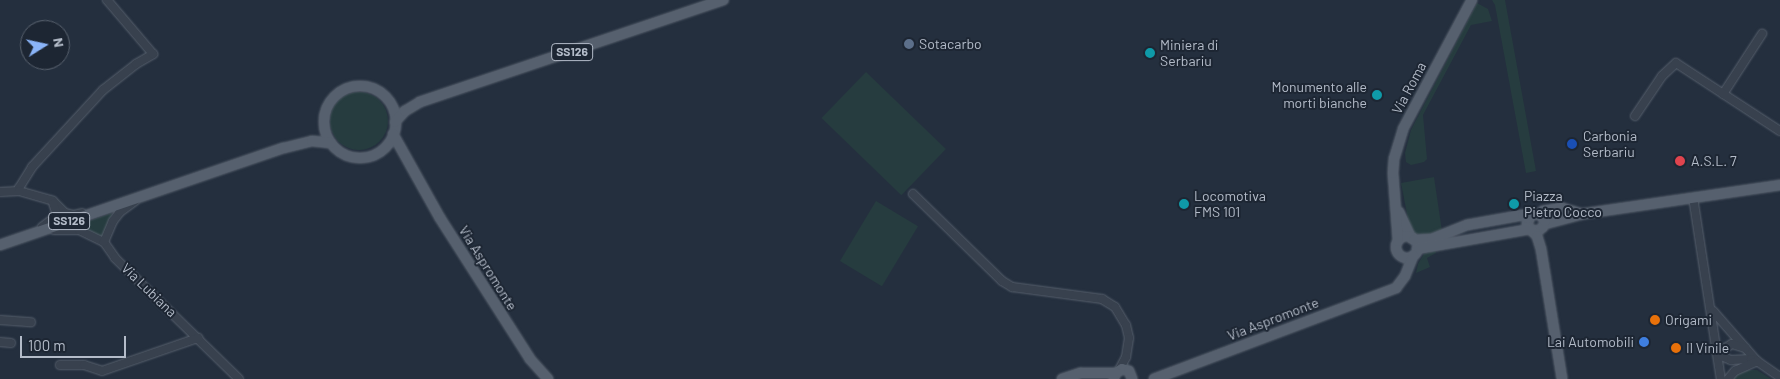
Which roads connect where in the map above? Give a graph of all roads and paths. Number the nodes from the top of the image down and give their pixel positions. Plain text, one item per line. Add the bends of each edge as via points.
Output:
1 (107, 0) edge
2 (723, 0) edge
3 (1472, 0) edge
4 (1762, 34) dead end
5 (1723, 94) junction
6 (420, 102) junction
7 (390, 103) junction
8 (1635, 116) dead end
9 (395, 122) junction
10 (324, 123) junction
11 (1780, 131) edge
12 (393, 134) junction
13 (331, 143) junction
14 (292, 146) junction
15 (372, 155) junction
16 (413, 167) junction
17 (1780, 185) edge
18 (0, 192) edge
19 (19, 192) junction
20 (913, 194) dead end
21 (140, 197) junction
22 (1394, 197) junction
23 (1693, 197) junction
24 (53, 201) junction
25 (108, 208) junction
26 (1540, 214) junction
27 (1582, 214) junction
28 (1528, 218) junction
29 (1544, 226) junction
30 (1460, 228) junction
31 (1531, 230) junction
32 (30, 234) junction
33 (1463, 240) junction
34 (1398, 241) junction
35 (104, 242) junction
36 (0, 245) edge
37 (1414, 246) junction
38 (1541, 249) junction
39 (1400, 256) junction
40 (1400, 281) junction
41 (1712, 309) junction
42 (0, 320) edge
43 (31, 322) dead end
44 (198, 338) junction
45 (0, 342) edge
46 (11, 342) dead end
47 (1744, 348) junction
48 (1719, 354) junction
49 (1756, 362) junction
50 (60, 365) dead end
51 (102, 371) junction
52 (1122, 375) edge
53 (1780, 376) edge
54 (104, 379) edge
55 (239, 379) edge
56 (548, 379) edge
57 (1062, 379) edge
58 (1154, 379) edge
59 (1562, 379) edge
60 (1721, 379) edge
61 (1728, 379) edge

1 - 19 street via 153,54 103,90 32,167
2 - 6 main road, SS126
3 - 22 main road, Via Roma via 1403,129 1394,159
4 - 5 street
5 - 8 street via 1676,63 1662,76
5 - 11 street
6 - 7 main road, SS126
6 - 9 main road, SS126
7 - 9 main road
7 - 10 main road, SS126 via 374,89 352,86 342,90 330,102
9 - 12 main road
10 - 13 main road
10 - 14 main road, SS126 via 309,138
12 - 15 main road via 385,147
12 - 16 main road, Via Aspromonte
13 - 14 main road, SS126 via 312,140
13 - 15 main road, SS126 via 350,156
14 - 21 main road, SS126
15 - 16 main road, Via Aspromonte via 394,152
16 - 56 main road, Via Aspromonte via 440,218 530,359
17 - 23 main road
18 - 19 street
19 - 24 street
20 - 52 street via 1012,287 1102,299 1111,304 1123,318 1128,331
21 - 25 main road, SS126
21 - 35 street via 120,212
22 - 34 main road, Via Roma
22 - 37 main road, Via Roma
23 - 27 main road
23 - 41 street
24 - 25 street via 65,213 74,215
24 - 32 street via 56,212 51,222
25 - 32 main road, SS126
26 - 27 main road via 1562,208
26 - 28 main road
26 - 29 main road via 1544,218
27 - 29 main road
28 - 30 main road via 1523,215
28 - 31 main road
29 - 31 main road via 1538,231
29 - 38 main road
30 - 33 main road
30 - 37 main road
31 - 33 main road
31 - 38 main road
32 - 35 street, Via Lubiana via 79,230
32 - 36 main road, SS126
33 - 37 main road
34 - 37 main road via 1403,238
34 - 39 main road, Via Roma via 1396,248
35 - 44 street, Via Lubiana via 115,258
37 - 39 main road via 1406,258
37 - 40 main road, Via Aspromonte
38 - 59 main road
39 - 40 main road
40 - 58 main road, Via Aspromonte via 1396,288
41 - 47 street
41 - 48 street
42 - 43 street
44 - 51 street
44 - 55 street, Via Lubiana
45 - 46 street
47 - 48 street via 1732,344
47 - 49 street
48 - 49 street via 1732,360 1751,359
48 - 60 street
49 - 53 street
49 - 61 street via 1735,371
50 - 51 street via 84,365
51 - 54 street
52 - 57 main road via 1081,373

